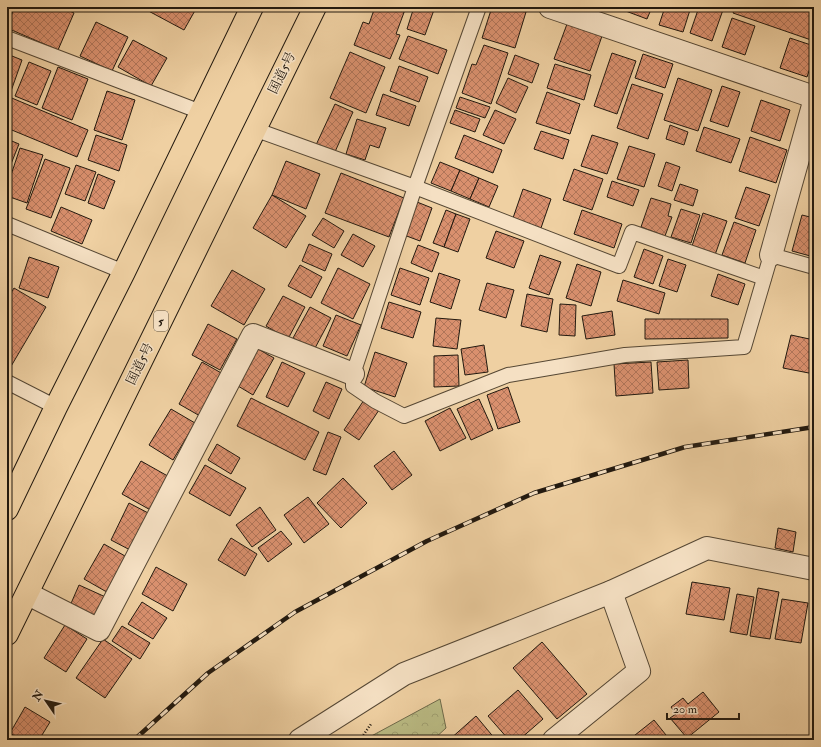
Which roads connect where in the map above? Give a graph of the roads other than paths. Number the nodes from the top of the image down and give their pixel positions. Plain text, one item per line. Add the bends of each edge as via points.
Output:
1 (252, 7) edge
2 (314, 7) edge
3 (479, 7) edge
4 (550, 7) edge
5 (7, 38) edge
6 (814, 97) edge
7 (814, 102) edge
8 (201, 112) junction
9 (254, 129) junction
10 (810, 130) edge
11 (415, 187) junction
12 (7, 224) edge
13 (770, 255) junction
14 (814, 267) edge
15 (124, 272) junction
16 (764, 278) junction
17 (353, 374) junction
18 (7, 382) edge
19 (56, 407) junction
20 (7, 509) edge
21 (814, 569) edge
22 (611, 592) junction
23 (28, 594) junction
24 (7, 634) edge
25 (300, 740) edge
26 (554, 740) edge

1 - 8 highway
2 - 9 highway, 国道5号 / 5
3 - 11 lane
4 - 6 street
5 - 8 lane
7 - 10 street
8 - 15 highway
9 - 11 lane
9 - 23 highway, 国道5号 / 5
10 - 13 street
11 - 16 lane via 620,266 632,232
11 - 17 lane
12 - 15 lane
13 - 14 lane
13 - 16 lane
15 - 19 highway
16 - 17 lane via 744,347 625,355 508,375 404,416 353,386
17 - 23 street via 253,335 99,630
18 - 19 lane
19 - 20 highway
21 - 22 street via 707,548
22 - 25 street via 404,674
22 - 26 street via 639,671
23 - 24 highway, 国道5号 / 5

